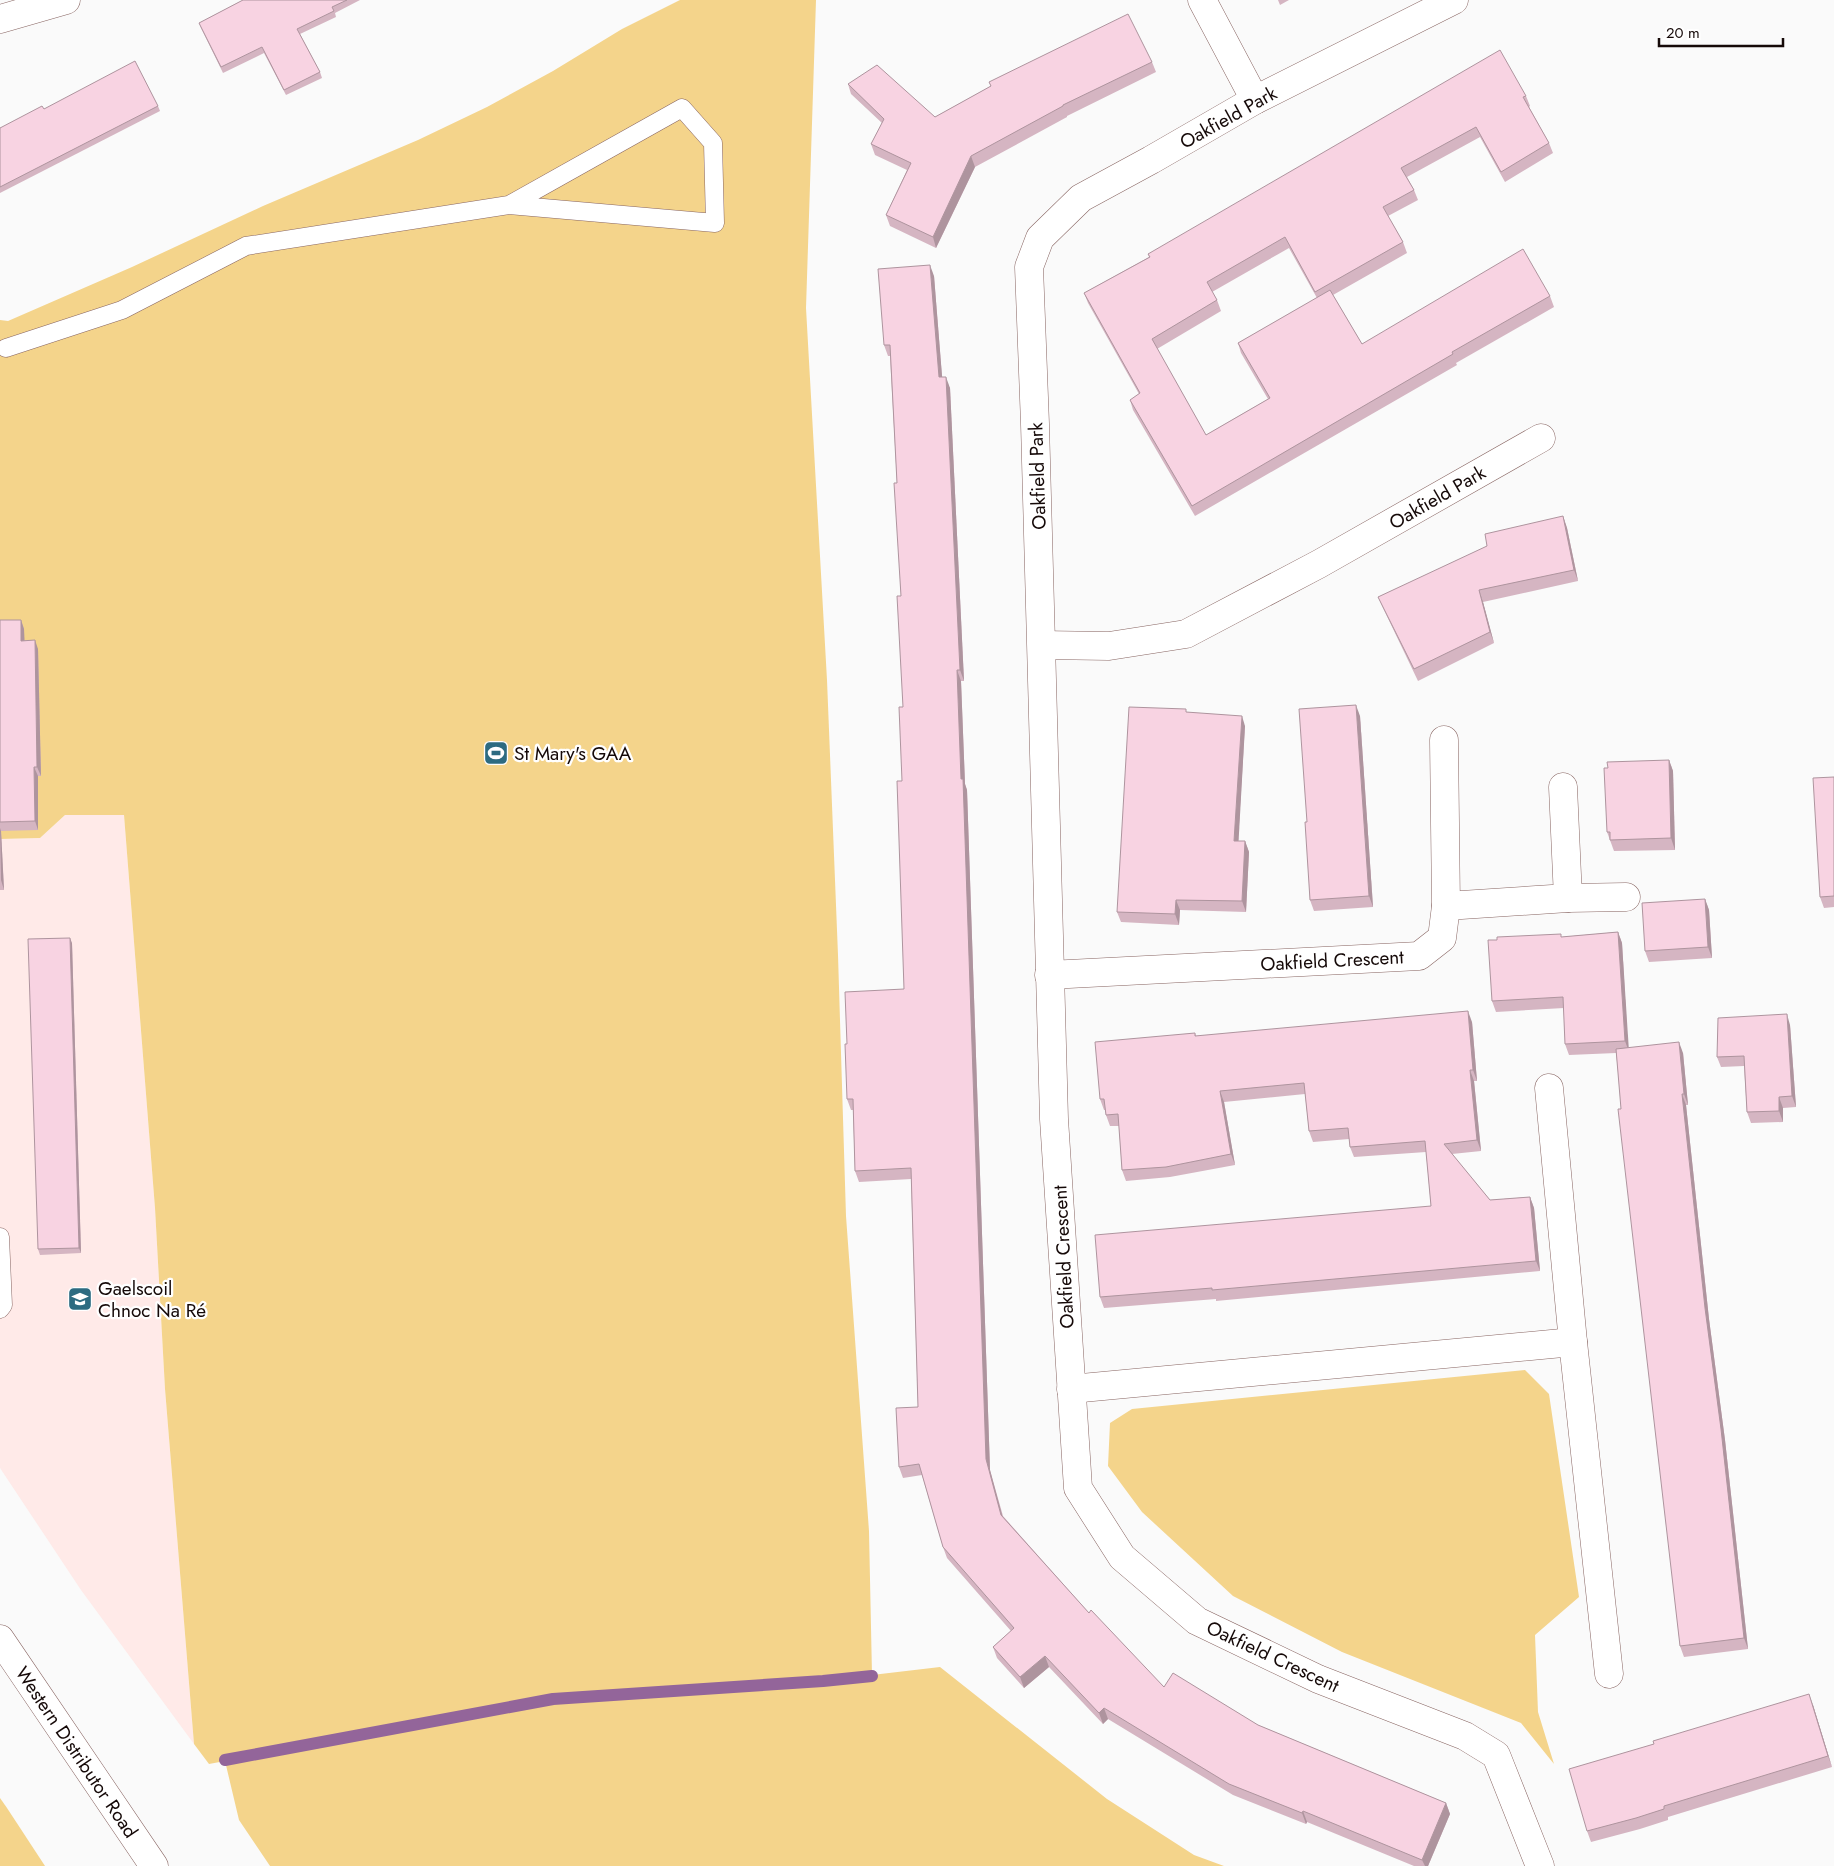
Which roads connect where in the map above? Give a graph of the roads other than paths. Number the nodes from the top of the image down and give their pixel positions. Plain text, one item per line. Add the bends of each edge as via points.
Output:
1 (66, 0) edge
2 (1202, 0) edge
3 (1454, 0) edge
4 (0, 19) edge
5 (1255, 100) junction
6 (509, 205) junction
7 (6, 348) dead end
8 (1541, 438) dead end
9 (1042, 645) junction
10 (1444, 740) dead end
11 (1563, 787) dead end
12 (1626, 897) dead end
13 (1568, 898) junction
14 (1446, 906) junction
15 (1049, 975) junction
16 (1549, 1088) dead end
17 (0, 1237) edge
18 (0, 1309) edge
19 (1573, 1342) junction
20 (1071, 1389) junction
21 (0, 1639) edge
22 (1609, 1674) dead end
23 (154, 1866) edge
24 (1540, 1866) edge

1 - 4 street
2 - 5 street
3 - 5 street, Oakfield Park
5 - 9 street, Oakfield Park via 1081,198 1040,238 1029,267
6 - 6 lane via 682,108 713,143 715,222
6 - 7 lane via 246,246 122,310
8 - 9 street, Oakfield Park via 1319,564 1186,634 1108,646
9 - 15 street, Oakfield Crescent
10 - 14 street, Oakfield Crescent
11 - 13 street
12 - 13 street
13 - 14 street
14 - 15 street, Oakfield Crescent via 1442,938 1419,956
15 - 20 street, Oakfield Crescent via 1054,1119
16 - 19 street
17 - 18 lane via 3,1306
19 - 20 street
19 - 22 street
20 - 24 street, Oakfield Crescent via 1078,1488 1122,1557 1197,1621 1318,1679 1465,1736 1496,1755
21 - 23 street, Western Distributor Road

